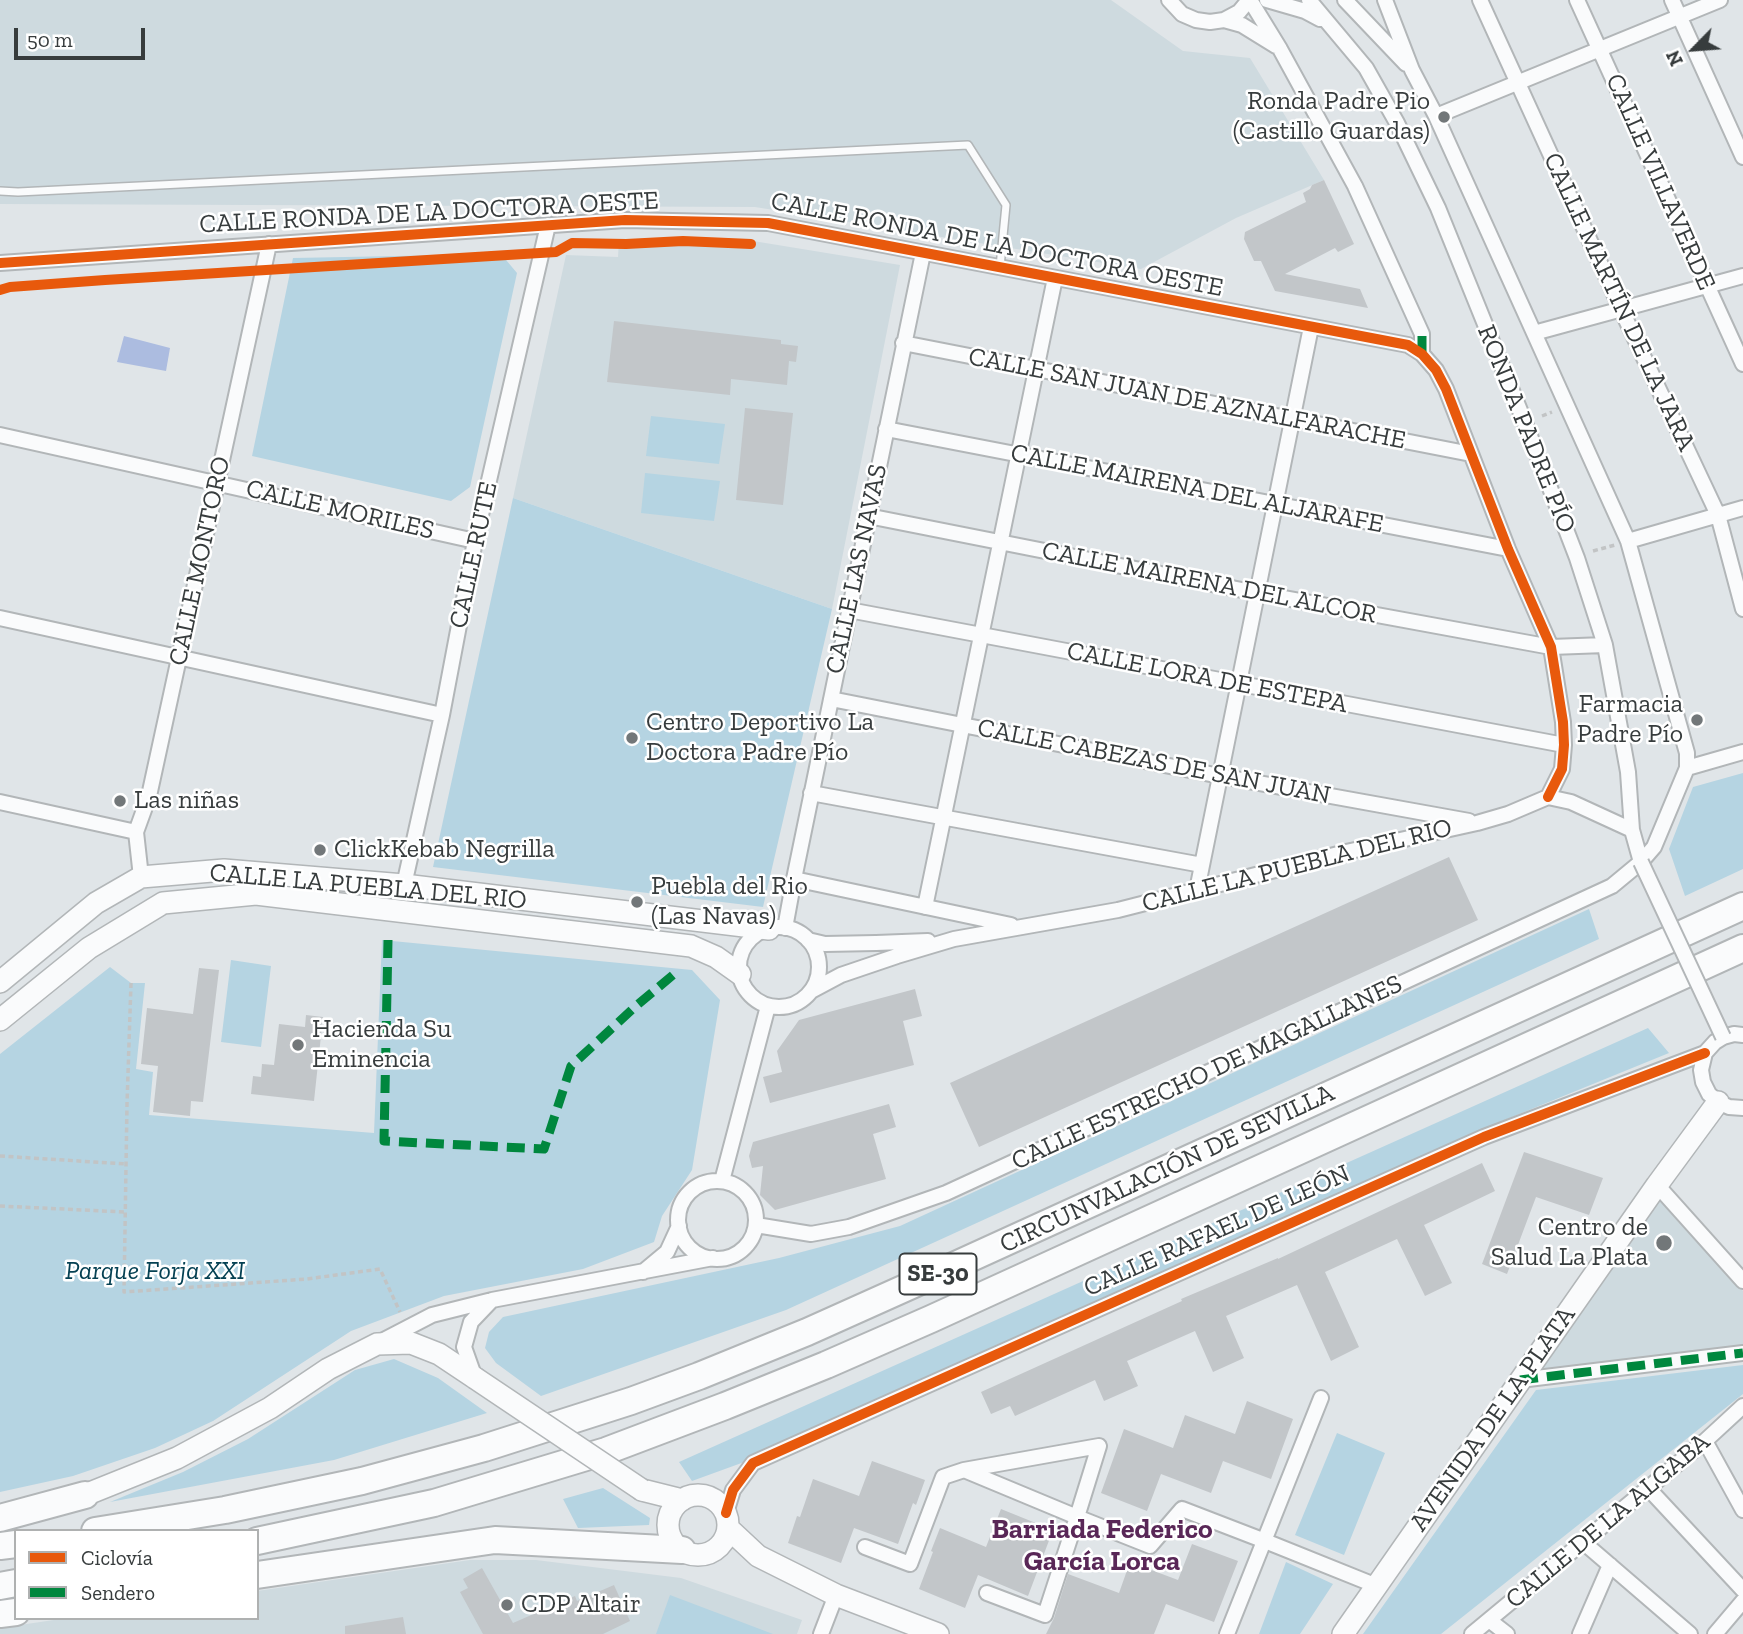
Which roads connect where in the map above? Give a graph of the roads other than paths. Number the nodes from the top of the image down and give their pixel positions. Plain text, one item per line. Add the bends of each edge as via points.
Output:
1 (1169, 0) edge
2 (1250, 0) edge
3 (1267, 0) edge
4 (1309, 0) edge
5 (1345, 0) edge
6 (1385, 0) edge
7 (1480, 0) edge
8 (1577, 0) edge
9 (1672, 0) edge
10 (1720, 0) edge
11 (1680, 17) junction
12 (1224, 20) junction
13 (1331, 25) junction
14 (1280, 49) junction
15 (1600, 49) junction
16 (1412, 70) junction
17 (1518, 82) junction
18 (1436, 116) junction
19 (1743, 157) edge
20 (0, 191) edge
21 (548, 225) junction
22 (269, 244) junction
23 (923, 253) junction
24 (0, 263) edge
25 (1000, 267) junction
26 (1743, 276) edge
27 (1055, 278) junction
28 (1707, 285) junction
29 (1621, 309) junction
30 (1311, 327) junction
31 (1534, 333) junction
32 (903, 343) junction
33 (1422, 354) junction
34 (1743, 364) edge
35 (1037, 369) junction
36 (1292, 419) junction
37 (886, 429) junction
38 (0, 435) edge
39 (1471, 454) junction
40 (1018, 455) junction
41 (217, 482) junction
42 (1275, 505) junction
43 (1743, 508) edge
44 (1718, 515) junction
45 (869, 516) junction
46 (475, 541) junction
47 (1628, 541) junction
48 (1000, 542) junction
49 (1508, 550) junction
50 (1257, 593) junction
51 (1743, 609) edge
52 (849, 610) junction
53 (0, 618) edge
54 (981, 635) junction
55 (1605, 645) junction
56 (1551, 647) junction
57 (179, 657) junction
58 (1238, 684) junction
59 (831, 699) junction
60 (442, 715) junction
61 (963, 725) junction
62 (1564, 745) junction
63 (1743, 752) edge
64 (1687, 768) junction
65 (1220, 776) junction
66 (811, 793) junction
67 (1548, 797) junction
68 (0, 802) edge
69 (1439, 816) junction
70 (943, 818) junction
71 (1477, 823) junction
72 (1632, 830) junction
73 (136, 832) junction
74 (1433, 832) junction
75 (1641, 862) junction
76 (1202, 865) junction
77 (141, 877) junction
78 (793, 879) junction
79 (404, 885) junction
80 (1197, 890) junction
81 (1743, 906) edge
82 (925, 907) junction
83 (1020, 927) junction
84 (777, 928) junction
85 (954, 939) junction
86 (808, 940) junction
87 (1743, 948) edge
88 (740, 974) junction
89 (0, 982) edge
90 (811, 991) junction
91 (768, 1006) junction
92 (0, 1020) edge
93 (1743, 1035) edge
94 (1723, 1037) junction
95 (1705, 1052) junction
96 (1718, 1102) junction
97 (1743, 1108) edge
98 (722, 1181) junction
99 (1657, 1185) junction
100 (756, 1225) junction
101 (679, 1226) junction
102 (713, 1258) junction
103 (642, 1273) junction
104 (1743, 1281) edge
105 (492, 1300) junction
106 (377, 1344) junction
107 (1743, 1353) edge
108 (475, 1378) junction
109 (1520, 1380) junction
110 (1321, 1398) dead end
111 (1743, 1406) edge
112 (1705, 1441) junction
113 (964, 1469) junction
114 (1648, 1488) junction
115 (642, 1490) junction
116 (85, 1495) junction
117 (682, 1500) junction
118 (0, 1508) edge
119 (1743, 1510) edge
120 (1077, 1517) junction
121 (0, 1518) edge
122 (727, 1520) junction
123 (669, 1521) junction
124 (107, 1529) edge
125 (259, 1541) edge
126 (1265, 1541) junction
127 (1583, 1542) junction
128 (865, 1547) dead end
129 (682, 1550) junction
130 (711, 1552) junction
131 (758, 1556) junction
132 (1610, 1565) junction
133 (259, 1575) edge
134 (1377, 1586) junction
135 (1743, 1590) edge
136 (987, 1593) dead end
137 (836, 1595) junction
138 (1743, 1601) edge
139 (1489, 1620) junction
140 (821, 1634) edge
141 (939, 1634) edge
142 (1227, 1634) edge
143 (1343, 1634) edge
144 (1472, 1634) edge
145 (1507, 1634) edge
146 (1580, 1634) edge
147 (1690, 1634) edge
148 (1715, 1634) edge

1 - 12 street via 1195,20
2 - 12 street
2 - 14 street
3 - 13 street, RONDA PADRE PÍO via 1305,11
4 - 13 street, RONDA PADRE PÍO
5 - 16 street, RONDA PADRE PÍO
6 - 16 street, RONDA PADRE PÍO
7 - 17 street, CALLE MARTÍN DE LA JARA
8 - 15 street, CALLE VILLAVERDE
9 - 11 street
10 - 11 street
11 - 15 street
11 - 19 street
12 - 14 street via 1242,25
13 - 55 street, RONDA PADRE PÍO via 1366,68 1438,208 1577,558
14 - 33 street via 1355,186 1422,334
15 - 17 street
15 - 28 street, CALLE VILLAVERDE
16 - 18 street, RONDA PADRE PÍO
17 - 18 street
17 - 29 street, CALLE MARTÍN DE LA JARA
18 - 31 street, RONDA PADRE PÍO
20 - 25 lane via 968,145 1006,205
21 - 22 street, CALLE RONDA DE LA DOCTORA OESTE
21 - 23 street, CALLE RONDA DE LA DOCTORA OESTE via 625,220 768,223
21 - 46 street, CALLE RUTE
22 - 24 street, CALLE RONDA DE LA DOCTORA OESTE
22 - 41 street, CALLE MONTORO
23 - 25 street, CALLE RONDA DE LA DOCTORA OESTE
23 - 32 street, CALLE LAS NAVAS
25 - 27 street, CALLE RONDA DE LA DOCTORA OESTE
26 - 28 street
27 - 30 street, CALLE RONDA DE LA DOCTORA OESTE
27 - 35 street
28 - 29 street
28 - 34 street, CALLE VILLAVERDE
29 - 31 street
29 - 44 street, CALLE MARTÍN DE LA JARA
30 - 33 street, CALLE RONDA DE LA DOCTORA OESTE via 1408,345
30 - 36 street
31 - 47 street, RONDA PADRE PÍO
32 - 35 street, CALLE SAN JUAN DE AZNALFARACHE
32 - 37 street, CALLE LAS NAVAS
33 - 39 street via 1441,379
35 - 36 street, CALLE SAN JUAN DE AZNALFARACHE
35 - 40 street
36 - 39 street, CALLE SAN JUAN DE AZNALFARACHE
36 - 42 street
37 - 40 street, CALLE MAIRENA DEL ALJARAFE
37 - 45 street, CALLE LAS NAVAS
38 - 41 street, CALLE MORILES
39 - 49 street
40 - 42 street, CALLE MAIRENA DEL ALJARAFE
40 - 48 street
41 - 46 street, CALLE MORILES
41 - 57 street, CALLE MONTORO
42 - 49 street, CALLE MAIRENA DEL ALJARAFE
42 - 50 street
43 - 44 street
44 - 47 street
44 - 51 street, CALLE MARTÍN DE LA JARA
45 - 48 street, CALLE MAIRENA DEL ALCOR
45 - 52 street, CALLE LAS NAVAS
46 - 60 street, CALLE RUTE
47 - 64 street, RONDA PADRE PÍO via 1687,753
48 - 50 street, CALLE MAIRENA DEL ALCOR
48 - 54 street
49 - 56 street
50 - 56 street, CALLE MAIRENA DEL ALCOR
50 - 58 street
52 - 54 street, CALLE LORA DE ESTEPA
52 - 59 street, CALLE LAS NAVAS
53 - 57 street
54 - 58 street, CALLE LORA DE ESTEPA
54 - 61 street
55 - 56 street, CALLE MAIRENA DEL ALCOR
55 - 72 street, RONDA PADRE PÍO via 1628,772
56 - 62 street
57 - 60 street
57 - 73 street, CALLE MONTORO via 149,796
58 - 62 street, CALLE LORA DE ESTEPA
58 - 65 street
59 - 61 street, CALLE CABEZAS DE SAN JUAN
59 - 66 street, CALLE LAS NAVAS
60 - 79 street, CALLE RUTE
61 - 65 street, CALLE CABEZAS DE SAN JUAN
61 - 70 street
62 - 67 street via 1562,769
63 - 64 street
64 - 75 street via 1654,846
65 - 69 street, CALLE CABEZAS DE SAN JUAN
65 - 76 street
66 - 70 street
66 - 78 street, CALLE LAS NAVAS
67 - 71 street, CALLE LA PUEBLA DEL RIO
67 - 72 street via 1571,802
68 - 73 street
69 - 71 street, CALLE CABEZAS DE SAN JUAN
69 - 74 street
70 - 76 street
70 - 82 street
71 - 74 street, CALLE LA PUEBLA DEL RIO
72 - 75 street, RONDA PADRE PÍO
73 - 77 street, CALLE MONTORO
74 - 80 street, CALLE LA PUEBLA DEL RIO
75 - 94 street, RONDA PADRE PÍO, bridge
75 - 100 street, CALLE ESTRECHO DE MAGALLANES via 1612,886 946,1193 849,1227 811,1234
76 - 80 street
77 - 79 street, CALLE LA PUEBLA DEL RIO via 224,870
77 - 89 street, CALLE LA PUEBLA DEL RIO via 96,903
78 - 82 street
78 - 84 street, CALLE LAS NAVAS
79 - 84 street, CALLE LA PUEBLA DEL RIO
80 - 83 street, CALLE LA PUEBLA DEL RIO
81 - 124 highway, CIRCUNVALACIÓN DE SEVILLA / SE-30 via 914,1284 699,1376 484,1448 362,1481
82 - 83 street
83 - 85 street, CALLE LA PUEBLA DEL RIO
84 - 86 street via 798,932
84 - 88 street via 749,941
85 - 86 street via 851,944
85 - 90 street via 841,975
86 - 90 street via 819,965
87 - 125 highway, CIRCUNVALACIÓN DE SEVILLA / SE-30 via 931,1319 726,1406 607,1451 434,1503
88 - 91 street via 749,994
88 - 92 street, CALLE LA PUEBLA DEL RIO via 691,946 256,894 163,903 89,948
90 - 91 street via 792,1005
91 - 98 street
93 - 94 street
94 - 95 street, CALLE RAFAEL DE LEÓN
95 - 96 street via 1703,1082
95 - 122 street, CALLE RAFAEL DE LEÓN via 1484,1137 753,1463 733,1490
96 - 97 street
96 - 99 street, AVENIDA DE LA PLATA
98 - 100 street via 744,1191 756,1212
98 - 101 street via 710,1181 689,1193 682,1203
99 - 104 street
99 - 109 street, AVENIDA DE LA PLATA
100 - 102 street via 753,1236 737,1254
101 - 102 street via 691,1248
101 - 103 street via 667,1252
102 - 103 street
103 - 105 street
105 - 106 street via 432,1315
105 - 108 street via 471,1322 464,1347
106 - 108 street via 411,1343 439,1354
106 - 116 street via 177,1458
107 - 109 street
108 - 115 street, bridge
109 - 134 street, AVENIDA DE LA PLATA
110 - 126 street
111 - 112 street, CALLE DE LA ALGABA
112 - 114 street, CALLE DE LA ALGABA
112 - 119 street
113 - 120 street
113 - 120 street via 1099,1446
113 - 128 street via 943,1478 910,1564
114 - 127 street, CALLE DE LA ALGABA
114 - 135 street
115 - 117 street
115 - 123 street
116 - 118 street
116 - 121 highway
117 - 122 street via 694,1496 713,1499
117 - 123 street
120 - 126 street via 1150,1546 1182,1510
120 - 136 street via 1045,1615
122 - 130 street via 726,1538
122 - 131 street
123 - 129 street via 671,1537
126 - 134 street
126 - 142 street
127 - 132 street
127 - 139 street, CALLE DE LA ALGABA
129 - 130 street via 702,1555
129 - 133 highway via 495,1540
130 - 131 street
131 - 137 street
132 - 146 street
132 - 147 street
134 - 143 street, AVENIDA DE LA PLATA
137 - 140 street
137 - 141 street
138 - 148 street
139 - 144 street, CALLE DE LA ALGABA
139 - 145 street

